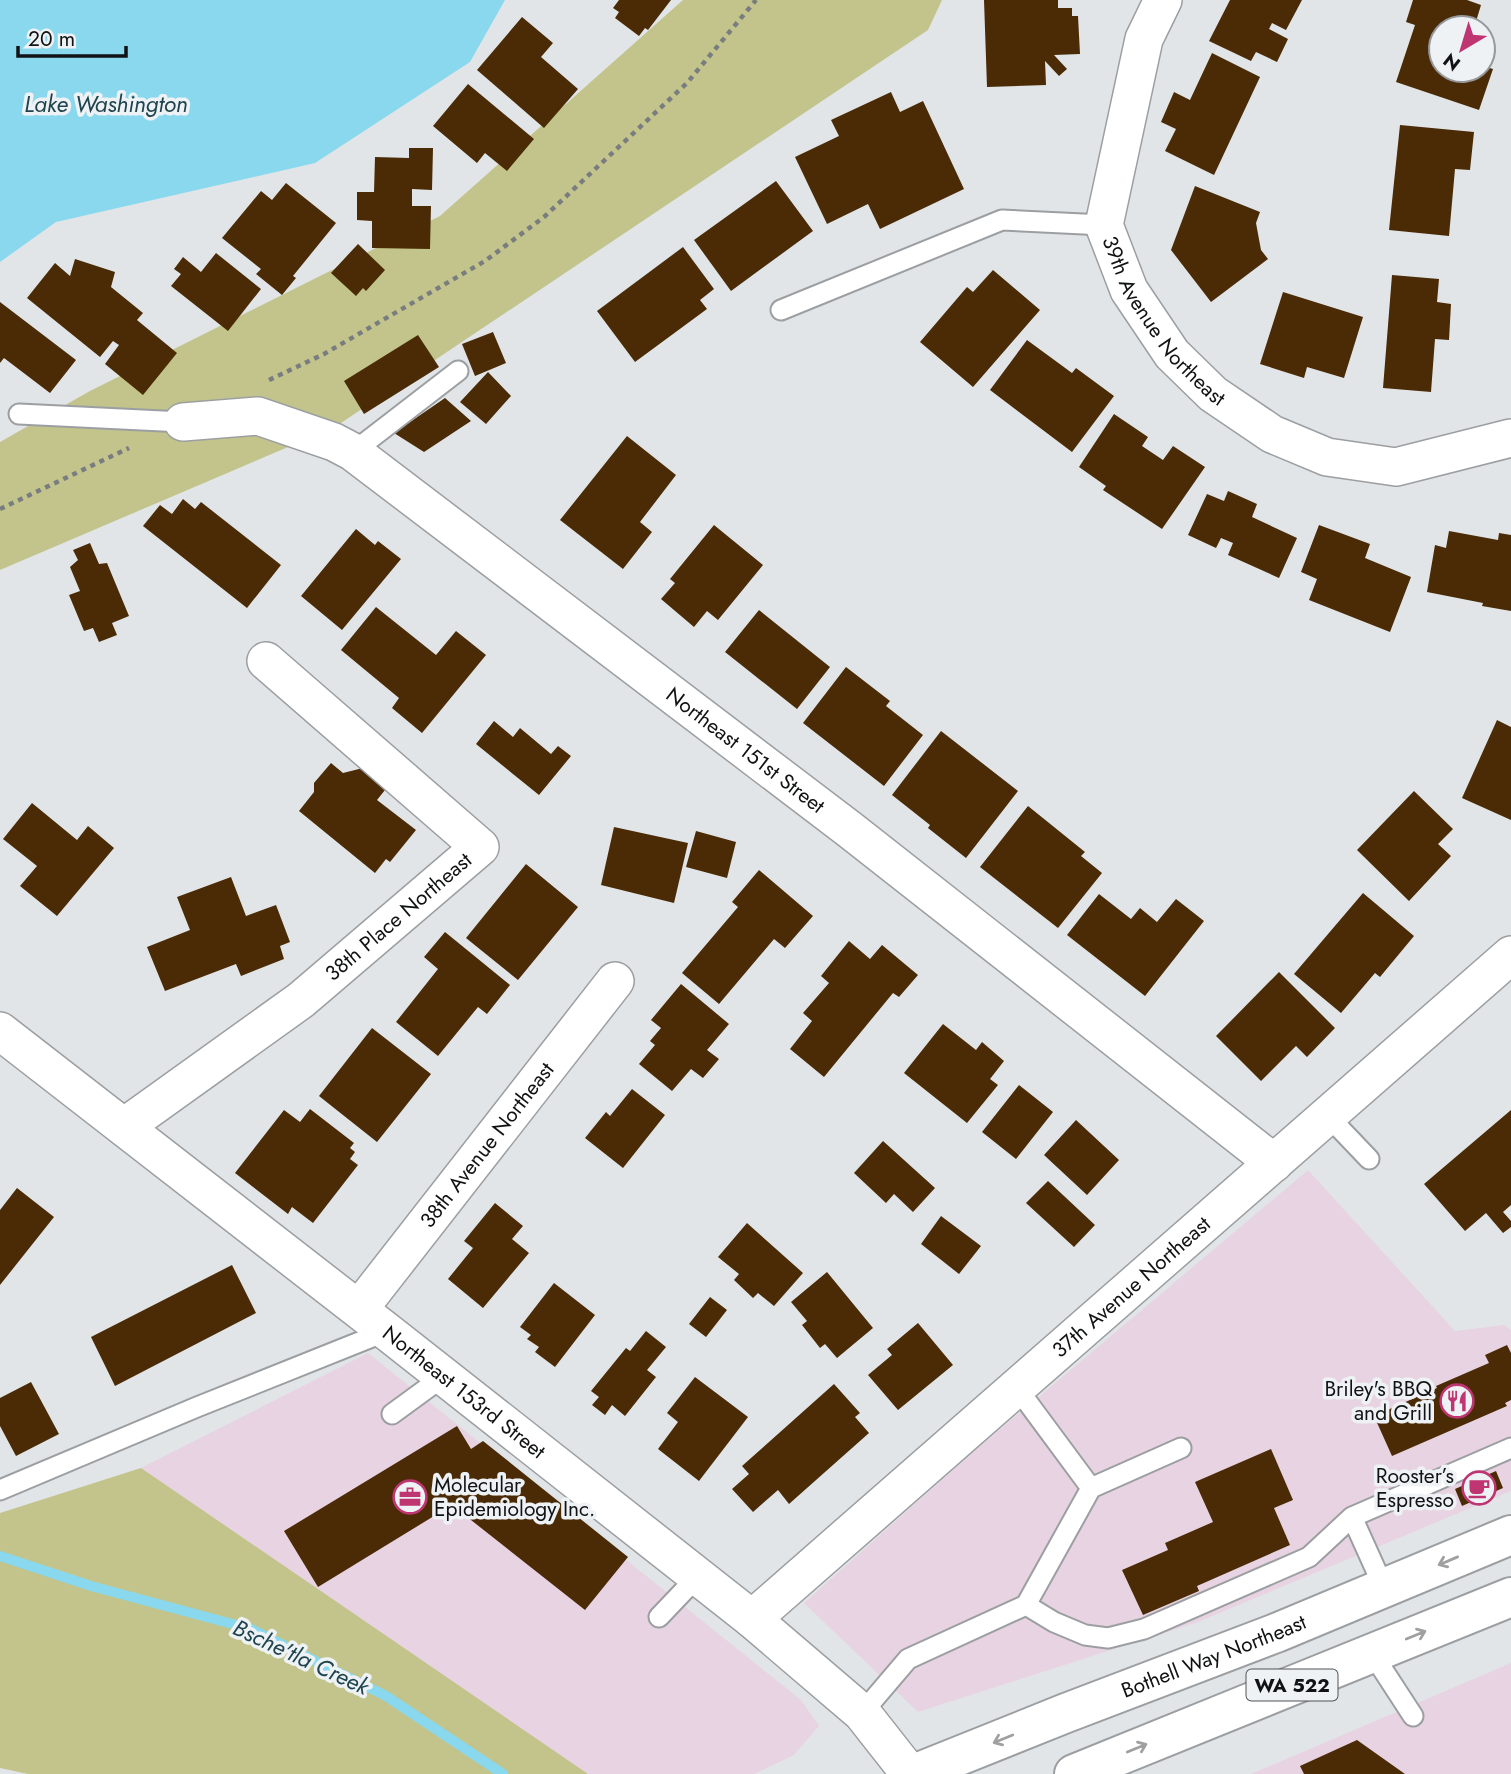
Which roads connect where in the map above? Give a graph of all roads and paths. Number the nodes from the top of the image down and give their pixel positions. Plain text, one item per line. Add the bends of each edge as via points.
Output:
1 (756, 0) edge
2 (1163, 0) edge
3 (1104, 225) junction
4 (781, 310) dead end
5 (458, 371) dead end
6 (264, 382) dead end
7 (19, 414) dead end
8 (183, 422) junction
9 (1511, 438) edge
10 (353, 452) junction
11 (0, 509) edge
12 (266, 661) dead end
13 (1511, 955) edge
14 (615, 981) dead end
15 (0, 1031) edge
16 (1328, 1116) junction
17 (124, 1127) junction
18 (1369, 1159) dead end
19 (1275, 1163) junction
20 (373, 1320) junction
21 (444, 1376) junction
22 (1017, 1388) junction
23 (392, 1414) dead end
24 (1181, 1448) dead end
25 (1511, 1448) edge
26 (1091, 1488) junction
27 (0, 1490) edge
28 (1352, 1517) junction
29 (1511, 1535) edge
30 (698, 1576) junction
31 (1384, 1588) junction
32 (1511, 1597) edge
33 (1026, 1605) junction
34 (659, 1617) dead end
35 (752, 1619) junction
36 (1372, 1653) junction
37 (862, 1713) junction
38 (1413, 1716) dead end
39 (912, 1774) edge
40 (1073, 1774) edge

1 - 6 path via 687,83 544,217 485,261 324,354
2 - 3 street, 39th Avenue Northeast via 1144,39
3 - 4 lane via 1002,220
3 - 9 street, 39th Avenue Northeast via 1129,290 1172,354 1213,394 1272,434 1327,457 1396,467
5 - 10 lane
7 - 8 lane
8 - 10 street, Northeast 151st Street via 258,416
8 - 11 path
10 - 19 street, Northeast 151st Street via 849,829
12 - 17 street, 38th Place Northeast via 480,847 301,1000
13 - 16 street, 37th Avenue Northeast
14 - 20 street, 38th Avenue Northeast
15 - 17 street, Northeast 153rd Street
16 - 18 lane
16 - 19 street, 37th Avenue Northeast
17 - 20 street, Northeast 153rd Street
19 - 22 street, 37th Avenue Northeast
20 - 21 street, Northeast 153rd Street
20 - 27 lane via 233,1392
21 - 23 lane
21 - 30 street, Northeast 153rd Street
22 - 26 lane
22 - 35 street, 37th Avenue Northeast
24 - 26 lane
25 - 28 lane
26 - 33 lane
28 - 31 lane
28 - 33 lane via 1309,1557 1144,1629 1108,1638 1085,1634
29 -> 31 main road, Bothell Way Northeast / WA 522
30 - 34 lane
30 - 35 street, Northeast 153rd Street
31 -> 39 main road, Bothell Way Northeast / WA 522
36 -> 32 main road, WA 522
33 - 37 lane via 908,1659
35 - 37 street, Northeast 153rd Street
36 - 38 lane
40 -> 36 main road, WA 522
37 - 39 street, Northeast 153rd Street

